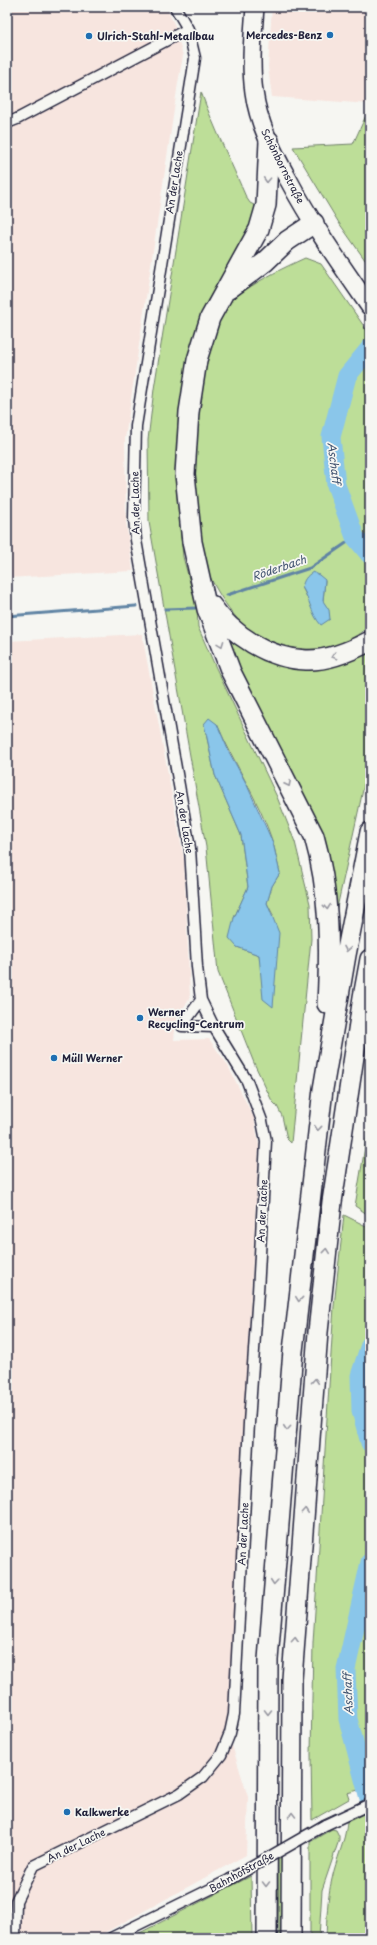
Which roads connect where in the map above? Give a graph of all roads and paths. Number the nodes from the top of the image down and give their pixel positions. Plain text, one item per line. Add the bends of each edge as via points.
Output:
1 (175, 7) edge
2 (255, 7) edge
3 (188, 29) junction
4 (7, 122) edge
5 (269, 141) junction
6 (317, 228) junction
7 (220, 297) junction
8 (370, 307) edge
9 (203, 594) junction
10 (370, 641) edge
11 (370, 832) edge
12 (370, 959) edge
13 (201, 1000) junction
14 (214, 1027) junction
15 (323, 1089) junction
16 (370, 1804) edge
17 (15, 1938) edge
18 (111, 1938) edge
19 (266, 1938) edge
20 (291, 1938) edge

1 - 3 street, An der Lache
2 - 5 main road, Schönbornstraße via 251,61 254,92 258,113
3 - 4 street
3 - 13 street, An der Lache via 195,58 136,426 134,518 190,848 196,967
5 - 6 main road, Schönbornstraße
5 -> 7 highway via 266,205 259,229
6 - 7 highway via 287,241 265,262
6 - 8 main road, Schönbornstraße
7 - 9 highway via 210,318 197,360 189,412 185,474 192,542
10 -> 9 highway via 352,650 306,660 269,652 230,627
9 -> 15 highway via 231,672 314,836 321,861 330,933
11 -> 15 highway
20 -> 12 highway via 292,1679 319,1324 332,1202
13 - 14 street, An der Lache
13 - 14 street via 182,1026
14 - 17 street, An der Lache via 247,1081 256,1102 266,1141 234,1714 230,1734 221,1755 203,1777 179,1794 33,1866 16,1901
15 -> 19 highway via 293,1351 268,1660
16 - 18 street, Bahnhofstraße, bridge via 338,1817 229,1880

